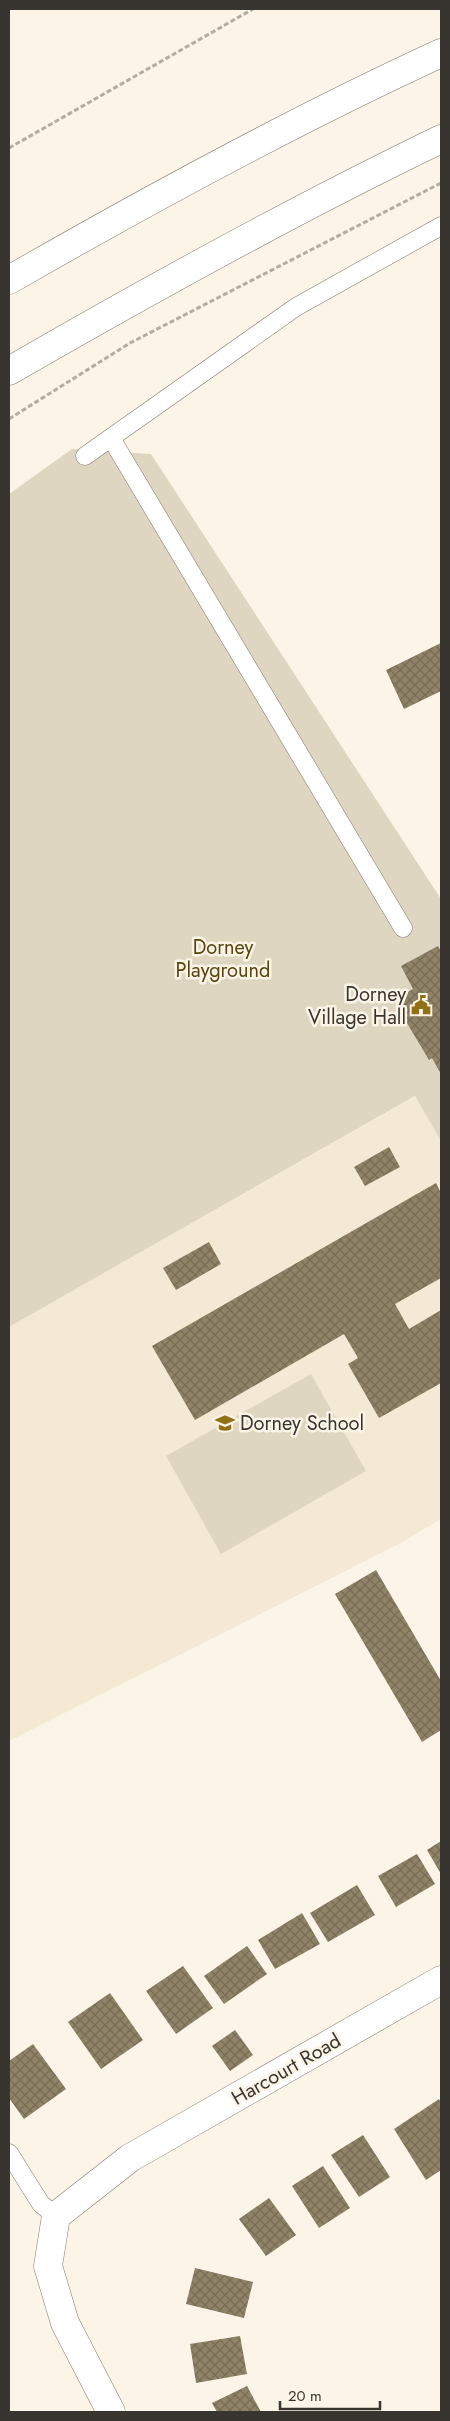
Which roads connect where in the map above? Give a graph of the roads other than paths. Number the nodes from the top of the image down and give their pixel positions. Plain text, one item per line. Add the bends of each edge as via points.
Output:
1 (441, 53) edge
2 (441, 140) edge
3 (441, 226) edge
4 (9, 280) edge
5 (9, 371) edge
6 (111, 438) junction
7 (85, 456) dead end
8 (403, 928) dead end
9 (441, 1980) edge
10 (9, 2153) edge
11 (56, 2216) junction
12 (112, 2412) edge

1 - 4 main road via 353,94 150,199
2 - 5 main road via 331,193 135,298
3 - 6 lane via 296,308
6 - 7 lane
6 - 8 lane
9 - 11 main road, Harcourt Road via 130,2158
10 - 11 lane via 42,2204
11 - 12 main road via 48,2266 65,2323

